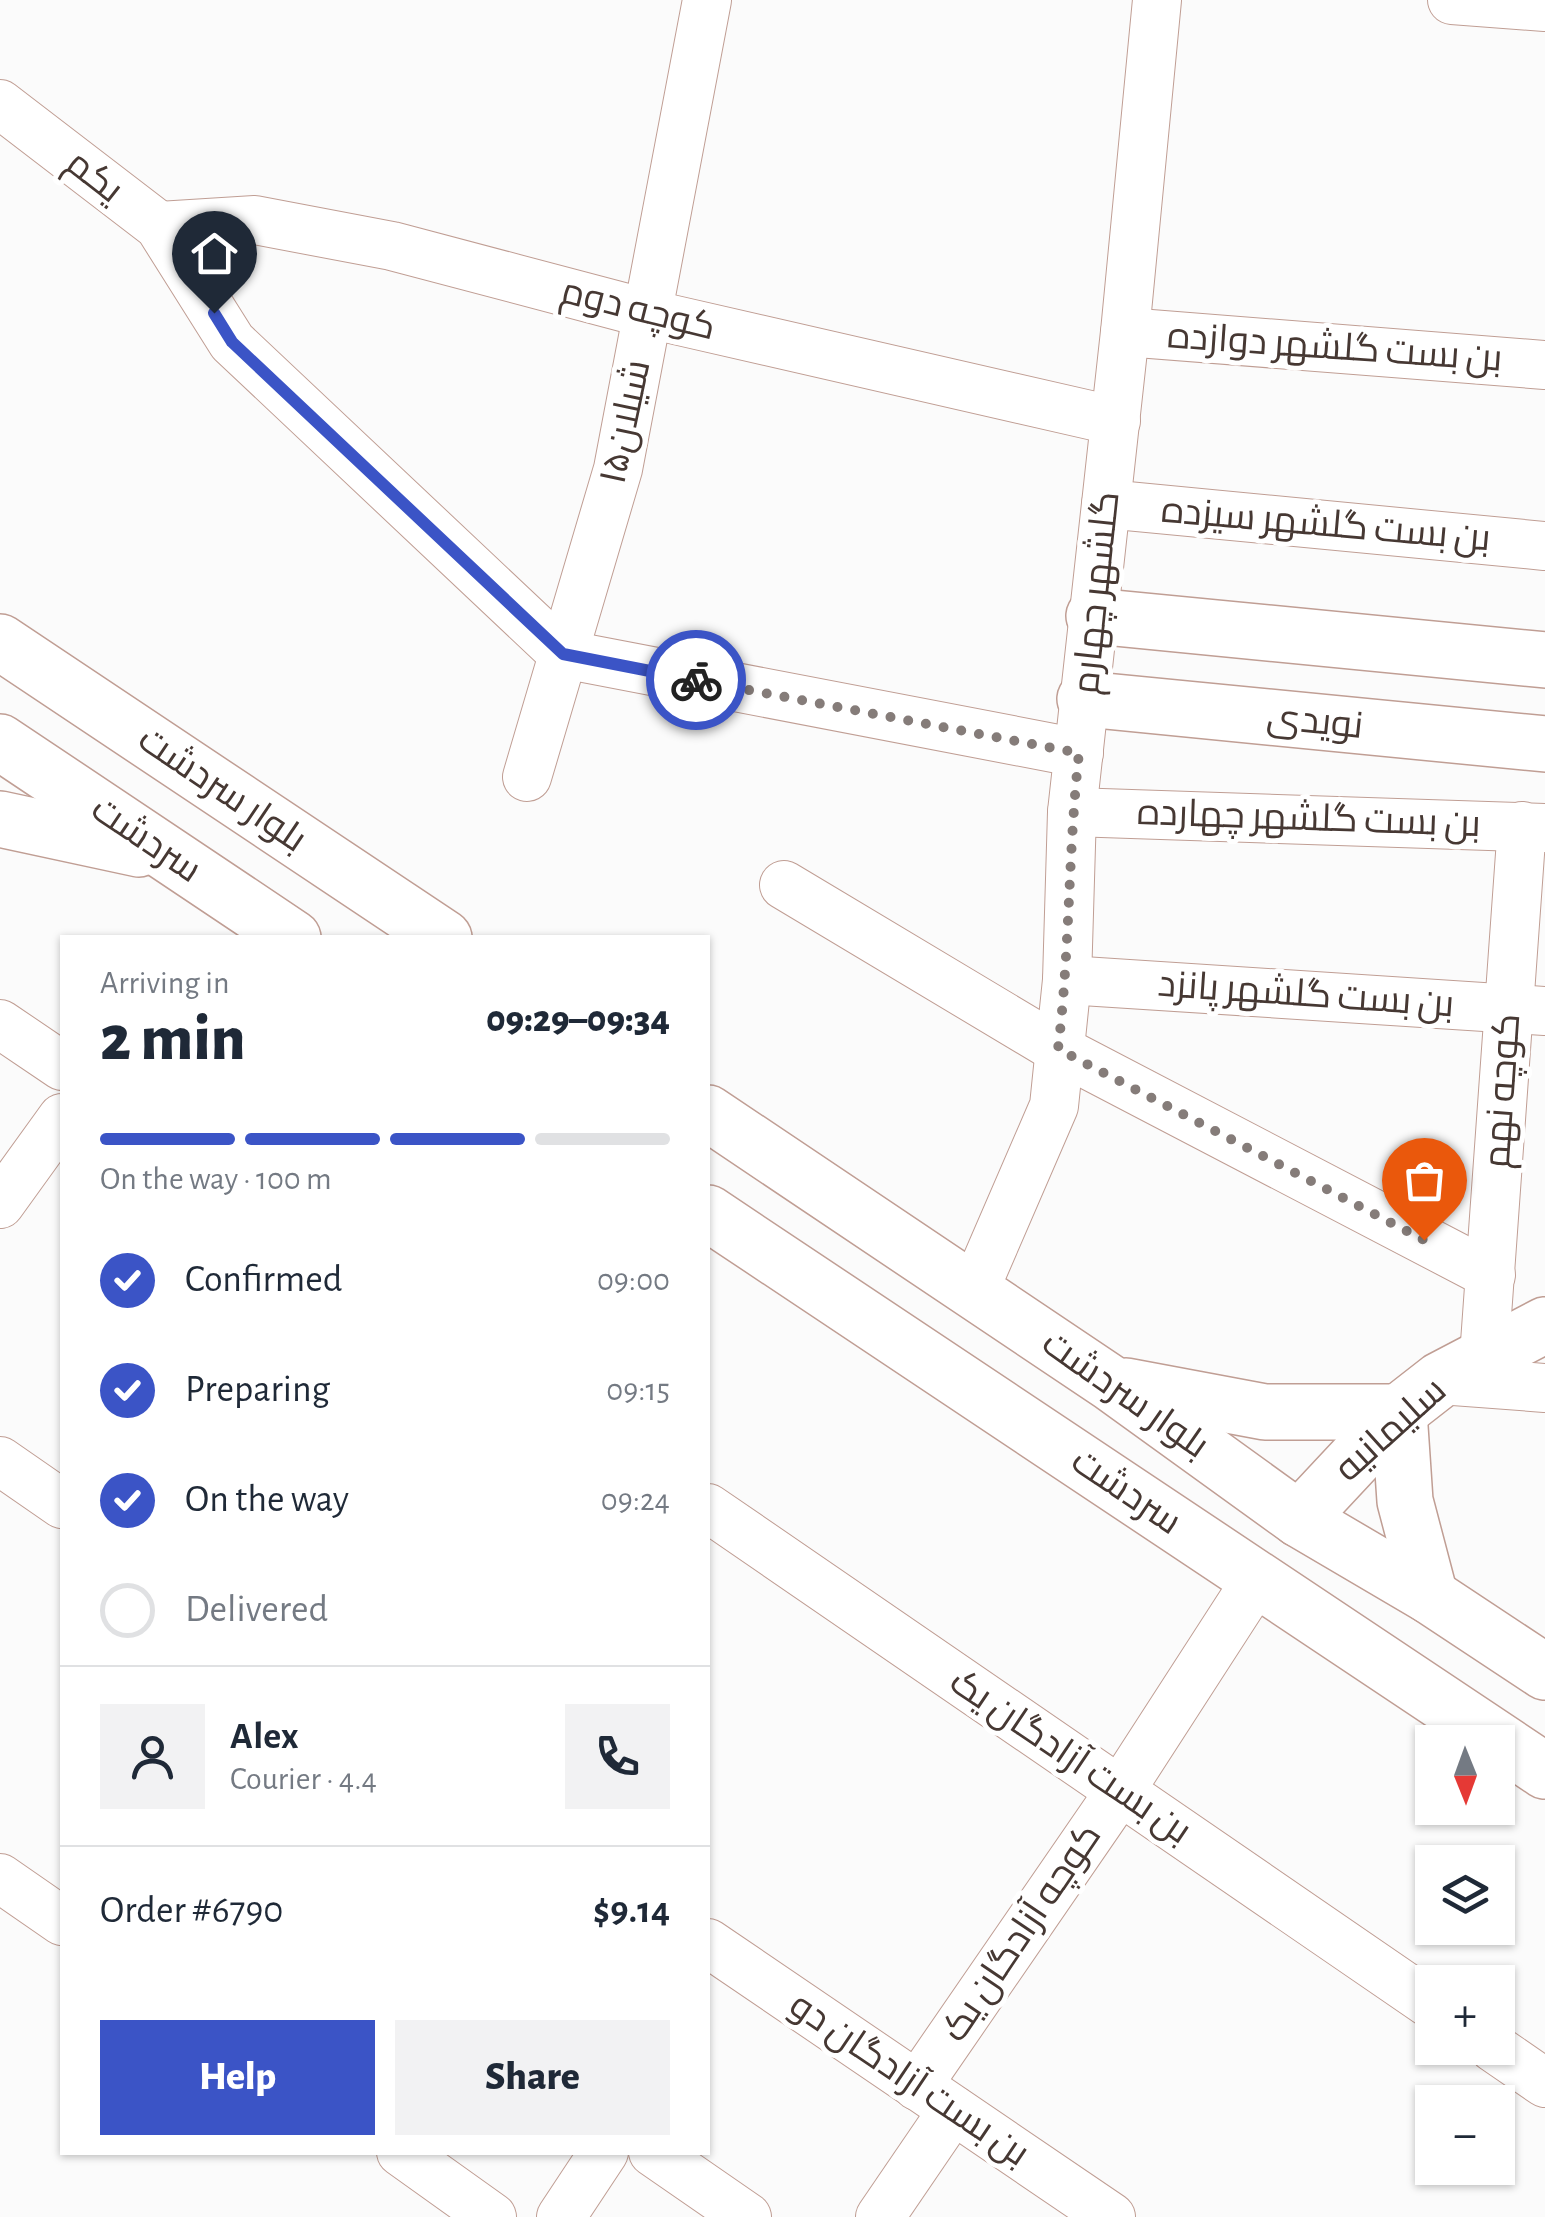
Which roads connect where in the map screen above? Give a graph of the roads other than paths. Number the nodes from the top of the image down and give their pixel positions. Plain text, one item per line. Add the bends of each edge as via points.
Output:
1 (706, 0) edge
2 (1157, 0) edge
3 (1452, 0) edge
4 (1545, 6) edge
5 (0, 104) edge
6 (159, 226) junction
7 (649, 314) junction
8 (1125, 332) junction
9 (1545, 364) edge
10 (1116, 422) junction
11 (1106, 504) junction
12 (1545, 546) edge
13 (1094, 616) junction
14 (0, 642) edge
15 (563, 654) junction
16 (1545, 660) edge
17 (1085, 699) junction
18 (0, 742) edge
19 (1545, 744) edge
20 (1079, 753) junction
21 (527, 777) dead end
22 (1072, 812) junction
23 (0, 818) edge
24 (1534, 827) edge
25 (169, 855) junction
26 (784, 885) dead end
27 (289, 935) edge
28 (440, 935) edge
29 (1067, 980) junction
30 (1527, 1009) edge
31 (0, 1024) edge
32 (1058, 1049) junction
33 (60, 1065) edge
34 (710, 1114) edge
35 (60, 1121) edge
36 (0, 1204) edge
37 (710, 1215) edge
38 (1490, 1275) junction
39 (974, 1291) junction
40 (1545, 1325) edge
41 (1441, 1383) junction
42 (1112, 1384) junction
43 (1545, 1388) edge
44 (0, 1462) edge
45 (60, 1503) edge
46 (710, 1509) edge
47 (1299, 1519) junction
48 (1258, 1579) junction
49 (1430, 1596) junction
50 (1545, 1672) edge
51 (1545, 1771) edge
52 (1120, 1791) junction
53 (0, 1878) edge
54 (60, 1919) edge
55 (710, 1944) edge
56 (1415, 1994) edge
57 (1515, 2062) edge
58 (1545, 2082) edge
59 (935, 2098) junction
60 (602, 2155) edge
61 (657, 2155) edge
62 (431, 2161) edge
63 (492, 2217) edge
64 (561, 2217) edge
65 (747, 2217) edge
66 (880, 2217) edge
67 (1111, 2217) edge

1 - 7 street, شیلان۱۵
2 - 8 street, گلشهر چهارم
3 - 4 street
5 - 6 street, یکم
6 - 7 street, کوچه دوم via 255,220 392,246
6 - 15 street, یکم via 232,342
7 - 10 street, کوچه دوم
7 - 15 street, شیلان۱۵ via 618,469
8 - 9 street, بن بست گلشهر دوازده
8 - 10 street, گلشهر چهارم
10 - 11 street, گلشهر چهارم
11 - 12 street, بن بست گلشهر سیزده
11 - 13 street, گلشهر چهارم
13 - 16 main road
13 - 17 street, گلشهر چهارم
14 - 28 main road, بلوار سردشت
15 - 20 street
15 - 21 street, شیلان۱۵
17 - 19 main road, نویدی
17 - 20 street, گلشهر چهارم
18 - 25 main road, سردشت
20 - 22 street, گلشهر چهارم
22 - 24 street, بن بست گلشهر چهارده
22 - 29 street, گلشهر چهارم
23 - 25 main road
24 - 30 street, کوچه نهم
25 - 27 main road, سردشت
26 - 32 street
29 - 30 street, بن بست گلشهر پانزد
29 - 32 street, گلشهر چهارم
30 - 38 street, کوچه نهم
31 - 33 street
32 - 38 street
32 - 39 street, گلشهر چهارم via 1054,1106
34 - 39 main road, بلوار سردشت
35 - 36 street
37 - 48 main road, سردشت
38 - 41 street, کوچه نهم
39 - 42 main road, بلوار سردشت
40 - 41 main road, سلیمانیه
41 - 42 main road via 1265,1412
41 - 43 street
41 - 47 main road, سلیمانیه
41 - 49 main road via 1405,1501
42 - 47 main road, بلوار سردشت
44 - 45 street
46 - 52 street, بن بست آزادگان یک
47 - 48 main road, سلیمانیه
47 - 49 main road, بلوار سردشت
48 - 51 main road, سردشت
48 - 52 street, کوچه آزادگان یک
49 - 50 main road, بلوار سردشت
52 - 56 street, بن بست آزادگان یک
52 - 59 street, کوچه آزادگان یک
53 - 54 street
55 - 59 street, بن بست آزادگان دو
57 - 58 street
59 - 66 street, کوچه آزادگان یک
59 - 67 street, بن بست آزادگان دو
60 - 64 street
61 - 65 street
62 - 63 street

